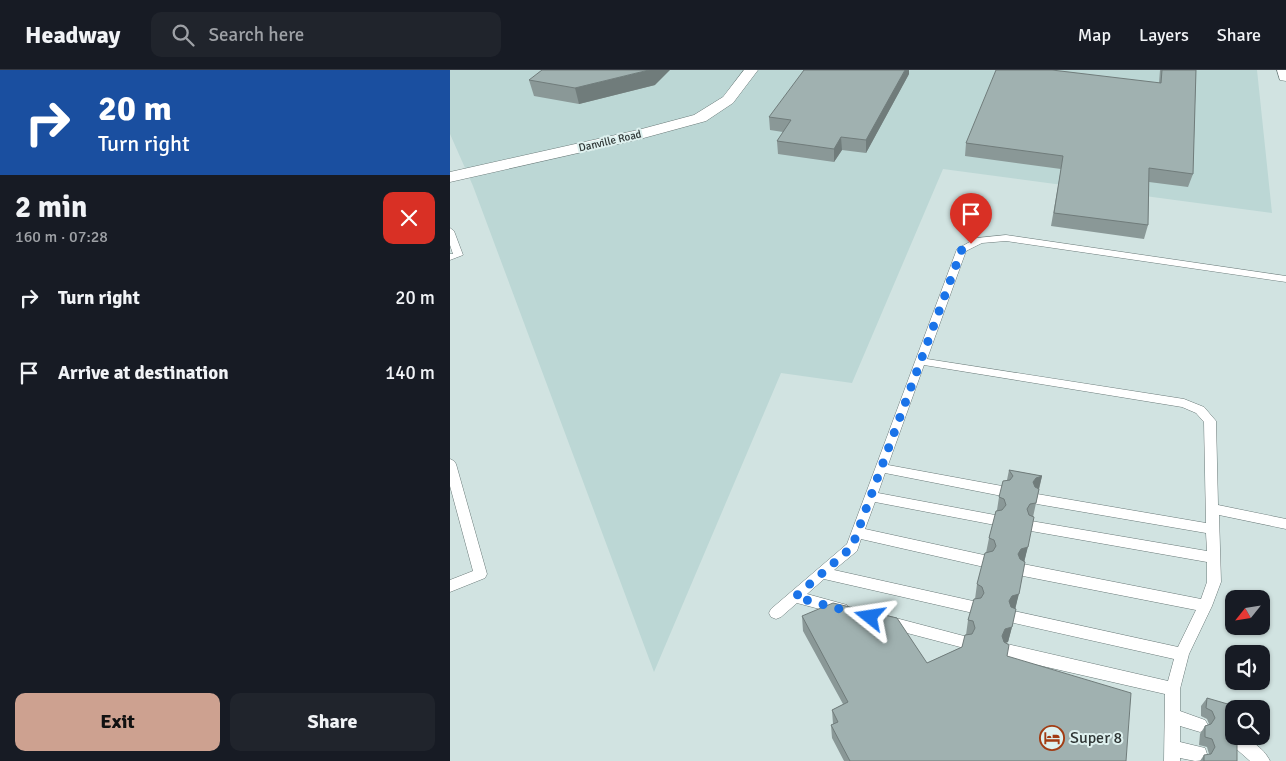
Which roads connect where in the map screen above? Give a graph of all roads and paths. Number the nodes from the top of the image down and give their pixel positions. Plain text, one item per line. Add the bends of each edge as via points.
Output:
1 (751, 70) edge
2 (1285, 70) edge
3 (1286, 76) edge
4 (450, 177) edge
5 (450, 231) edge
6 (450, 258) edge
7 (1286, 279) edge
8 (920, 361) junction
9 (450, 464) edge
10 (881, 468) junction
11 (1002, 491) edge
12 (871, 496) junction
13 (1037, 499) edge
14 (1212, 509) junction
15 (995, 520) edge
16 (1286, 524) edge
17 (1031, 526) edge
18 (1213, 529) junction
19 (857, 533) junction
20 (1214, 558) junction
21 (984, 561) edge
22 (1023, 570) edge
23 (821, 574) junction
24 (450, 586) edge
25 (795, 597) junction
26 (1205, 606) junction
27 (973, 607) edge
28 (851, 612) edge
29 (776, 613) dead end
30 (1014, 617) edge
31 (879, 619) edge
32 (964, 642) edge
33 (1007, 651) edge
34 (1182, 654) junction
35 (1173, 689) junction
36 (1172, 716) junction
37 (1200, 725) dead end
38 (1242, 745) edge
39 (1199, 754) dead end
40 (1172, 755) edge
41 (1262, 761) edge

1 - 4 street, Danville Road via 728,100 700,118
2 - 3 main road
5 - 6 lane via 458,255
7 - 8 lane via 1006,238 980,240 962,249
8 - 10 lane
8 - 14 lane via 1184,403 1200,410 1210,421
9 - 24 lane via 480,574
10 - 11 lane
10 - 12 lane
12 - 15 lane
12 - 19 lane
13 - 18 lane
14 - 16 lane
14 - 18 lane
17 - 20 lane
18 - 20 lane
19 - 21 lane
19 - 23 lane via 852,547
20 - 26 lane via 1214,582
22 - 26 lane
23 - 25 lane
23 - 27 lane
25 - 28 lane
25 - 29 lane
26 - 34 lane
30 - 34 lane
31 - 32 lane
33 - 35 lane
34 - 35 lane
35 - 36 lane
36 - 37 lane
36 - 40 lane
38 - 41 lane
39 - 40 lane

